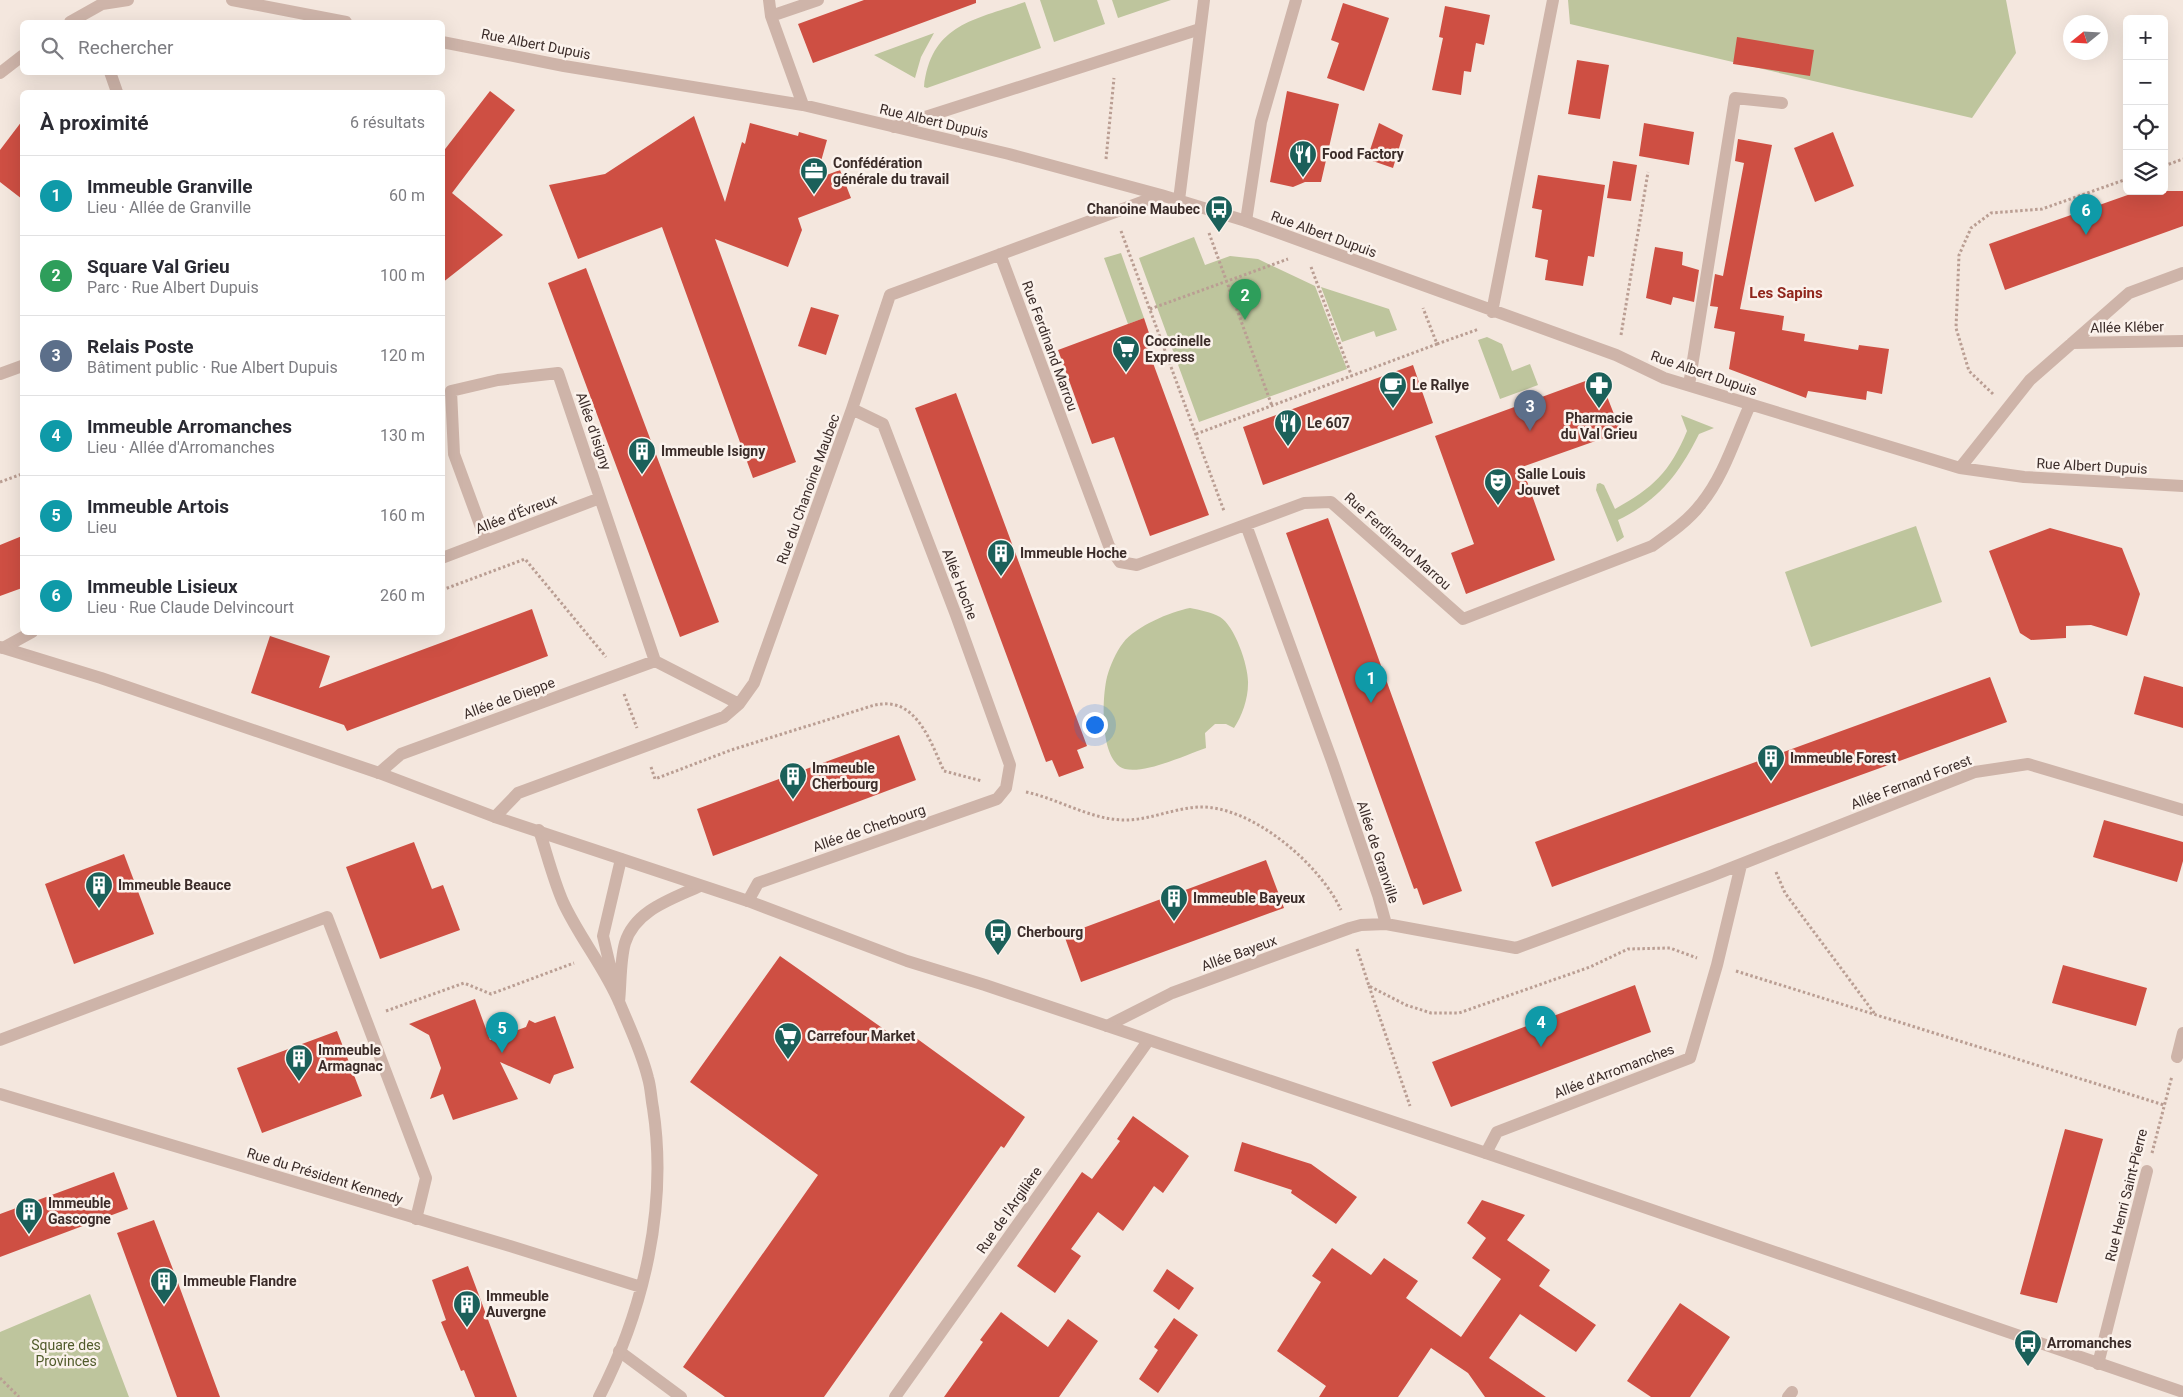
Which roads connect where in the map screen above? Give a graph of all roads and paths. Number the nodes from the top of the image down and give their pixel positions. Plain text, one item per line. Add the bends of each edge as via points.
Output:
1 (128, 0) edge
2 (232, 0) edge
3 (769, 0) edge
4 (818, 0) edge
5 (1204, 0) edge
6 (1296, 0) edge
7 (1553, 0) edge
8 (101, 2) edge
9 (771, 16) junction
10 (90, 17) edge
11 (336, 20) edge
12 (1200, 29) junction
13 (445, 43) edge
14 (1116, 56) junction
15 (20, 58) edge
16 (0, 73) edge
17 (111, 75) edge
18 (116, 90) edge
19 (1782, 103) dead end
20 (802, 105) junction
21 (894, 128) junction
22 (2183, 160) edge
23 (2168, 165) edge
24 (1648, 172) dead end
25 (1104, 180) junction
26 (2123, 180) edge
27 (1161, 194) junction
28 (1179, 200) junction
29 (1200, 206) junction
30 (1114, 212) junction
31 (1246, 221) junction
32 (1311, 250) junction
33 (1000, 254) junction
34 (2183, 273) edge
35 (1227, 281) junction
36 (1414, 283) junction
37 (1150, 309) junction
38 (1492, 312) junction
39 (1508, 318) junction
40 (2183, 341) edge
41 (2072, 343) junction
42 (1437, 344) junction
43 (1616, 355) junction
44 (20, 367) edge
45 (0, 374) edge
46 (1352, 377) junction
47 (1689, 385) junction
48 (1750, 404) junction
49 (1272, 406) junction
50 (852, 409) junction
51 (2007, 409) junction
52 (1196, 434) junction
53 (1960, 468) junction
54 (20, 475) edge
55 (0, 482) edge
56 (2183, 486) edge
57 (600, 498) junction
58 (1222, 505) dead end
59 (1246, 525) junction
60 (486, 542) junction
61 (445, 557) edge
62 (26, 635) edge
63 (2, 648) edge
64 (655, 661) junction
65 (739, 704) junction
66 (379, 774) junction
67 (1006, 788) junction
68 (2183, 810) edge
69 (495, 817) junction
70 (539, 830) junction
71 (1769, 854) junction
72 (621, 858) junction
73 (1740, 865) junction
74 (700, 886) junction
75 (748, 901) junction
76 (1386, 924) junction
77 (1350, 928) junction
78 (593, 956) junction
79 (1717, 965) junction
80 (1369, 986) junction
81 (619, 1002) junction
82 (1876, 1015) junction
83 (366, 1019) junction
84 (1107, 1026) junction
85 (2183, 1033) edge
86 (0, 1040) edge
87 (1148, 1041) junction
88 (2177, 1056) joint
89 (0, 1094) edge
90 (2164, 1105) junction
91 (1418, 1130) junction
92 (1486, 1153) junction
93 (2147, 1172) joint
94 (416, 1219) junction
95 (641, 1287) junction
96 (619, 1351) junction
97 (2098, 1364) junction
98 (0, 1378) edge
99 (2183, 1392) edge
100 (19, 1397) edge
101 (599, 1397) edge
102 (681, 1397) edge
103 (895, 1397) edge

1 - 8 street
2 - 11 street
3 - 9 street
4 - 9 street
5 - 12 street
6 - 31 street via 1261,122
7 - 38 street
8 - 10 street
9 - 20 street
12 - 14 street
12 - 28 street
13 - 20 street, Rue Albert Dupuis via 564,66
14 - 21 street
14 - 25 path
15 - 16 street
17 - 18 street
19 - 47 street via 1735,98
20 - 21 street, Rue Albert Dupuis
21 - 25 street, Rue Albert Dupuis
22 - 23 path
24 - 43 path
25 - 27 street, Rue Albert Dupuis
26 - 51 path via 2042,209 1991,212 1971,228 1959,255 1956,328 1969,371
27 - 28 street, Rue Albert Dupuis
27 - 30 street, Rue du Chanoine Maubec
28 - 29 street, Rue Albert Dupuis
29 - 31 street, Rue Albert Dupuis
29 - 35 path
30 - 33 street, Rue du Chanoine Maubec
30 - 37 path
31 - 32 street, Rue Albert Dupuis
32 - 35 path
32 - 36 street, Rue Albert Dupuis
32 - 46 path
33 - 50 street, Rue du Chanoine Maubec via 890,295
33 - 59 street, Rue Ferdinand Marrou via 1109,546 1120,562 1137,565
34 - 41 street via 2129,293
35 - 37 path
35 - 49 path
36 - 38 street, Rue Albert Dupuis
36 - 42 path
37 - 52 path
38 - 39 street, Rue Albert Dupuis
39 - 42 path
39 - 43 street, Rue Albert Dupuis
40 - 41 street, Allée Kléber
41 - 51 street via 2030,380
42 - 46 path
43 - 47 street, Rue Albert Dupuis via 1664,378
44 - 45 street
46 - 49 path
47 - 48 street, Rue Albert Dupuis
48 - 53 street, Rue Albert Dupuis
48 - 59 street, Rue Ferdinand Marrou via 1717,482 1701,505 1678,527 1652,546 1464,619 1331,502 1304,503
49 - 52 path
50 - 65 street, Rue du Chanoine Maubec via 754,683
50 - 67 street, Allée Hoche via 883,424 1010,765
51 - 53 street
52 - 58 path
53 - 56 street, Rue Albert Dupuis via 2024,477
54 - 55 path
57 - 60 street, Allée d'Évreux
57 - 60 street, Allée d'Isigny via 558,372 498,380 451,391 454,454
57 - 64 street, Allée d'Isigny
59 - 76 street, Allée de Granville via 1332,760
60 - 61 street, Allée d'Évreux
62 - 63 street
63 - 66 street via 101,678
64 - 65 street
64 - 66 street, Allée de Dieppe via 401,754
65 - 69 street, Rue du Chanoine Maubec via 724,717 518,793
66 - 69 street
67 - 75 street, Allée de Cherbourg via 997,799 758,883
67 - 77 path via 1037,794 1102,817 1124,820 1201,807 1237,815 1283,841 1302,859 1327,887
68 - 71 street, Allée Fernand Forest via 2028,764 1975,772
69 - 70 street
70 - 72 street
70 - 78 street via 563,902
71 - 73 street, Allée Fernand Forest
71 - 82 path via 1784,893
72 - 74 street
72 - 81 street via 604,936
73 - 76 street, Allée de Granville via 1516,948
73 - 79 street, Allée d'Arromanches
74 - 75 street
74 - 81 street via 655,906 640,919 625,942
75 - 84 street via 907,961
76 - 77 street, Allée Bayeux
77 - 80 path
77 - 84 street, Allée Bayeux via 1172,993
78 - 81 street
78 - 83 path via 491,994 464,983
79 - 80 path via 1670,948 1628,950 1590,967 1459,1013 1432,1013 1406,1005
79 - 82 path
79 - 92 street, Allée d'Arromanches via 1690,1058 1497,1132
80 - 91 path
81 - 95 street via 648,1079 656,1125 656,1212
82 - 90 path
83 - 86 street via 327,917
83 - 94 street via 426,1178
84 - 87 street
85 - 88 street
87 - 91 street
87 - 103 street, Rue de l'Argilière
88 - 90 path, Rue Henri Saint-Pierre
89 - 94 street, Rue du Président Kennedy
90 - 93 path, Rue Henri Saint-Pierre
91 - 92 street
92 - 97 street
93 - 97 street, Rue Henri Saint-Pierre
94 - 95 street, Rue du Président Kennedy
95 - 96 street
96 - 101 street
96 - 102 street
97 - 99 street
98 - 100 path

